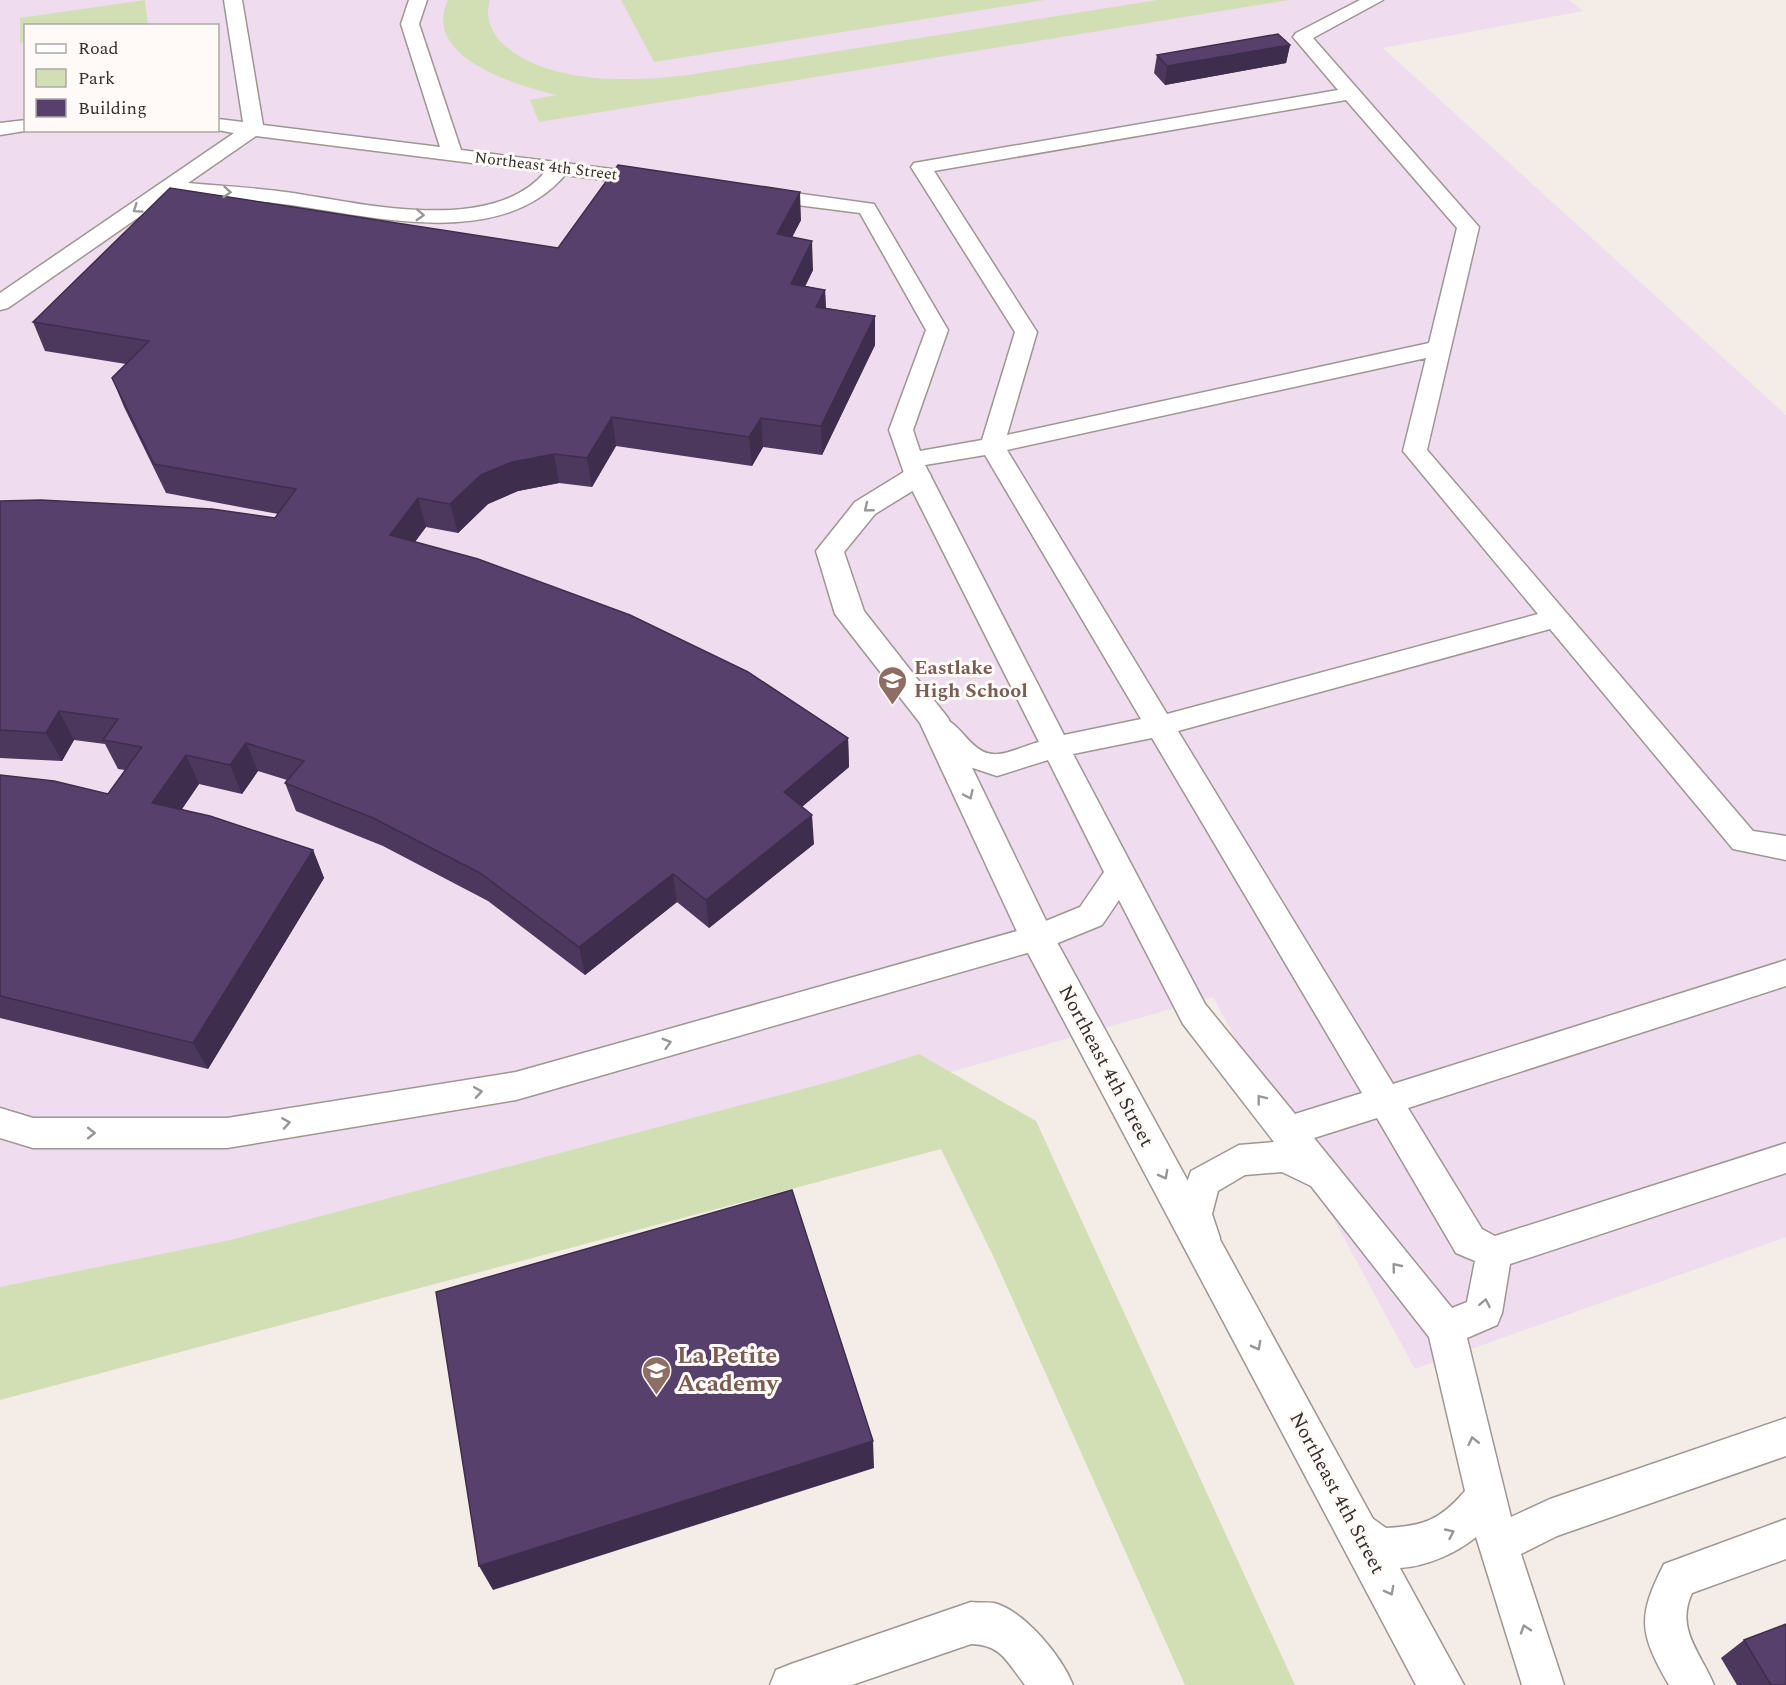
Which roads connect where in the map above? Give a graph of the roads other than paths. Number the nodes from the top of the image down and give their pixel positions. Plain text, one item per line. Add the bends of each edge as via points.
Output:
1 (233, 0) edge
2 (418, 0) edge
3 (1374, 0) edge
4 (1351, 93) junction
5 (219, 125) edge
6 (24, 126) edge
7 (254, 128) junction
8 (0, 129) edge
9 (452, 154) junction
10 (560, 168) junction
11 (675, 183) edge
12 (168, 187) junction
13 (732, 190) edge
14 (0, 303) edge
15 (1439, 348) junction
16 (992, 446) junction
17 (914, 468) junction
18 (1556, 618) junction
19 (933, 718) junction
20 (1161, 726) junction
21 (1055, 747) junction
22 (1786, 848) edge
23 (1119, 873) junction
24 (1037, 938) junction
25 (1786, 973) edge
26 (1385, 1100) junction
27 (0, 1123) edge
28 (1286, 1132) junction
29 (1786, 1158) edge
30 (1324, 1177) junction
31 (1206, 1252) junction
32 (1494, 1253) junction
33 (1446, 1329) junction
34 (1786, 1437) edge
35 (1486, 1497) junction
36 (1358, 1532) junction
37 (1786, 1539) edge
38 (1498, 1544) junction
39 (791, 1685) edge
40 (1053, 1685) edge
41 (1441, 1685) edge
42 (1543, 1685) edge
43 (1693, 1685) edge

1 - 7 lane
2 - 9 lane via 410,24
3 - 4 lane via 1302,37
4 - 15 lane via 1468,226
4 - 16 lane via 921,167 1026,332
5 - 7 lane, Northeast 4th Street
6 - 8 lane
7 - 9 lane, Northeast 4th Street
7 - 12 lane
9 - 10 lane, Northeast 4th Street
10 - 11 lane, Northeast 4th Street
12 -> 10 lane via 446,216 514,203 540,190
12 -> 14 lane
13 - 17 lane via 867,208 937,330 901,430
15 - 16 lane
15 - 18 lane via 1415,451
16 - 17 lane
16 - 20 lane
17 -> 19 street, Northeast 4th Street via 865,508 830,551 850,614
17 - 21 lane
18 - 20 lane
18 - 22 lane via 1744,841
19 - 21 lane via 965,755 997,765
19 -> 24 street, Northeast 4th Street
20 - 21 lane
20 - 26 lane
21 - 23 lane
23 - 24 lane via 1092,916
28 -> 23 lane via 1194,1014
27 -> 24 lane via 33,1133 227,1133 516,1086
24 -> 31 street, Northeast 4th Street
25 - 26 lane
26 - 28 lane
26 - 32 lane via 1469,1241
28 - 30 lane
29 - 32 lane
30 - 31 lane via 1286,1156 1239,1160 1203,1182 1194,1214
33 -> 30 lane
31 -> 36 street, Northeast 4th Street
33 -> 32 lane via 1484,1313
35 -> 33 lane
34 - 38 lane via 1550,1519
36 -> 35 lane via 1380,1549 1419,1547 1459,1528
35 - 38 lane
36 -> 41 street, Northeast 4th Street
37 - 43 lane via 1678,1578 1667,1597 1662,1618 1670,1644
42 -> 38 lane
39 - 40 lane via 971,1623 993,1624 1010,1634

